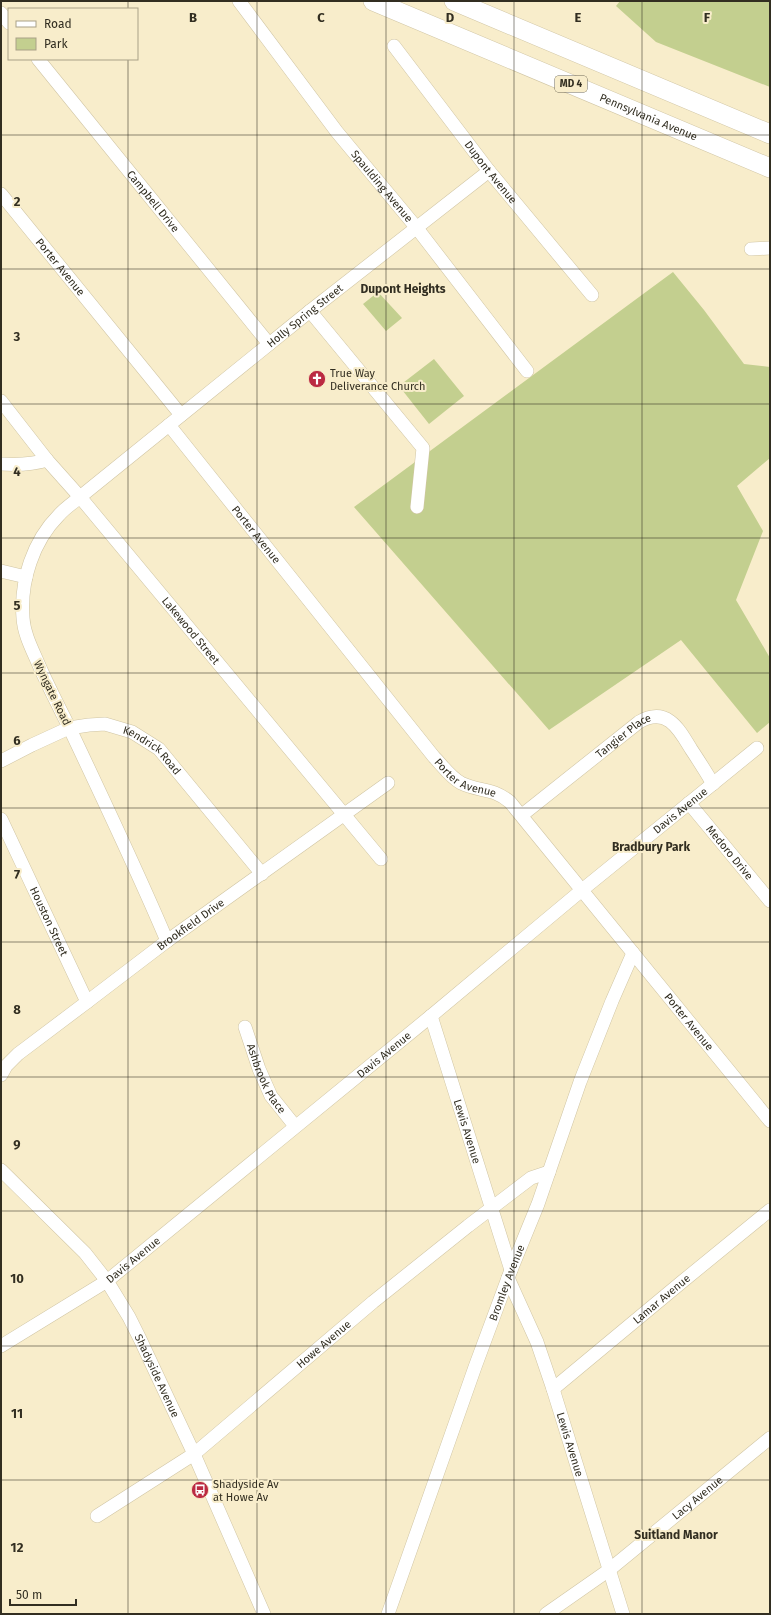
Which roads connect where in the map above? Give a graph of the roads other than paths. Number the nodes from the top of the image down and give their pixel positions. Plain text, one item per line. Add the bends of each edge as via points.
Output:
1 (239, 1) edge
2 (373, 1) edge
3 (454, 1) edge
4 (1, 13) edge
5 (8, 22) edge
6 (394, 46) dead end
7 (39, 60) edge
8 (770, 134) edge
9 (770, 168) edge
10 (489, 171) junction
11 (1, 194) edge
12 (416, 227) junction
13 (770, 248) edge
14 (751, 249) dead end
15 (592, 295) dead end
16 (310, 311) junction
17 (269, 344) junction
18 (527, 371) dead end
19 (1, 401) edge
20 (181, 415) junction
21 (169, 425) junction
22 (47, 460) junction
23 (1, 464) edge
24 (122, 464) joint
25 (80, 497) junction
26 (417, 507) dead end
27 (1, 571) edge
28 (26, 577) junction
29 (69, 728) junction
30 (757, 748) dead end
31 (1, 761) edge
32 (388, 783) dead end
33 (713, 784) junction
34 (689, 803) junction
35 (343, 814) junction
36 (522, 815) junction
37 (1, 819) edge
38 (381, 859) dead end
39 (262, 874) junction
40 (582, 890) junction
41 (770, 901) edge
42 (167, 941) junction
43 (633, 953) junction
44 (87, 1002) junction
45 (432, 1016) junction
46 (245, 1027) dead end
47 (3, 1065) edge
48 (770, 1121) edge
49 (295, 1126) junction
50 (1, 1170) edge
51 (549, 1172) junction
52 (491, 1208) junction
53 (770, 1210) edge
54 (509, 1274) junction
55 (107, 1280) junction
56 (1, 1346) edge
57 (554, 1389) junction
58 (770, 1438) edge
59 (194, 1454) junction
60 (97, 1516) dead end
61 (609, 1570) junction
62 (264, 1614) edge
63 (388, 1614) edge
64 (546, 1614) edge
65 (623, 1614) edge

1 - 12 street, Spaulding Avenue via 337,132
2 - 9 highway, Pennsylvania Avenue / MD 4
3 - 8 highway
4 - 5 street
6 - 10 street, Dupont Avenue
7 - 17 street, Campbell Drive
10 - 12 street, Holly Spring Street
10 - 15 street, Dupont Avenue
11 - 20 street, Porter Avenue
12 - 16 street, Holly Spring Street
12 - 18 street, Spaulding Avenue
13 - 14 street
16 - 17 street, Holly Spring Street
16 - 26 street via 423,448
17 - 20 street, Holly Spring Street
19 - 22 street, Lakewood Street
20 - 21 street, Holly Spring Street
21 - 24 street, Holly Spring Street
21 - 36 street, Porter Avenue via 434,757 459,782 500,795
22 - 23 street via 34,464
22 - 25 street, Lakewood Street
24 - 25 street, Wyngate Road
25 - 28 street, Wyngate Road via 59,514 45,532 33,554
25 - 35 street, Lakewood Street
27 - 28 street
28 - 29 street, Wyngate Road via 23,613 27,636
29 - 31 street, Kendrick Road
29 - 39 street, Kendrick Road via 96,724 117,726 154,746 190,785
29 - 42 street, Wyngate Road
30 - 33 street, Davis Avenue
32 - 35 street, Brookfield Drive
33 - 34 street, Davis Avenue
33 - 36 street, Tangier Place via 678,727 664,718 652,717 639,722
34 - 40 street, Davis Avenue
34 - 41 street, Medoro Drive
35 - 38 street, Lakewood Street
35 - 39 street, Brookfield Drive
36 - 40 street, Porter Avenue
37 - 44 street, Houston Street
39 - 42 street, Brookfield Drive
40 - 43 street, Porter Avenue
40 - 45 street, Davis Avenue
42 - 44 street, Brookfield Drive
43 - 48 street, Porter Avenue
43 - 51 street, Bromley Avenue via 590,1057
44 - 47 street, Brookfield Drive
45 - 49 street, Davis Avenue
45 - 52 street, Lewis Avenue
46 - 49 street, Ashbrook Place via 269,1092
49 - 55 street, Davis Avenue
50 - 55 street, Shadyside Avenue via 76,1243
51 - 52 street, Howe Avenue via 531,1178
51 - 54 street, Bromley Avenue
52 - 54 street, Lewis Avenue
52 - 59 street, Howe Avenue via 373,1302
53 - 57 street, Lamar Avenue
54 - 57 street, Lewis Avenue
54 - 63 street, Bromley Avenue
55 - 56 street, Davis Avenue
55 - 59 street, Shadyside Avenue via 140,1339
57 - 61 street, Lewis Avenue
58 - 61 street, Lacy Avenue
59 - 60 street, Howe Avenue
59 - 62 street, Shadyside Avenue
61 - 64 street, Lacy Avenue
61 - 65 street, Lewis Avenue

